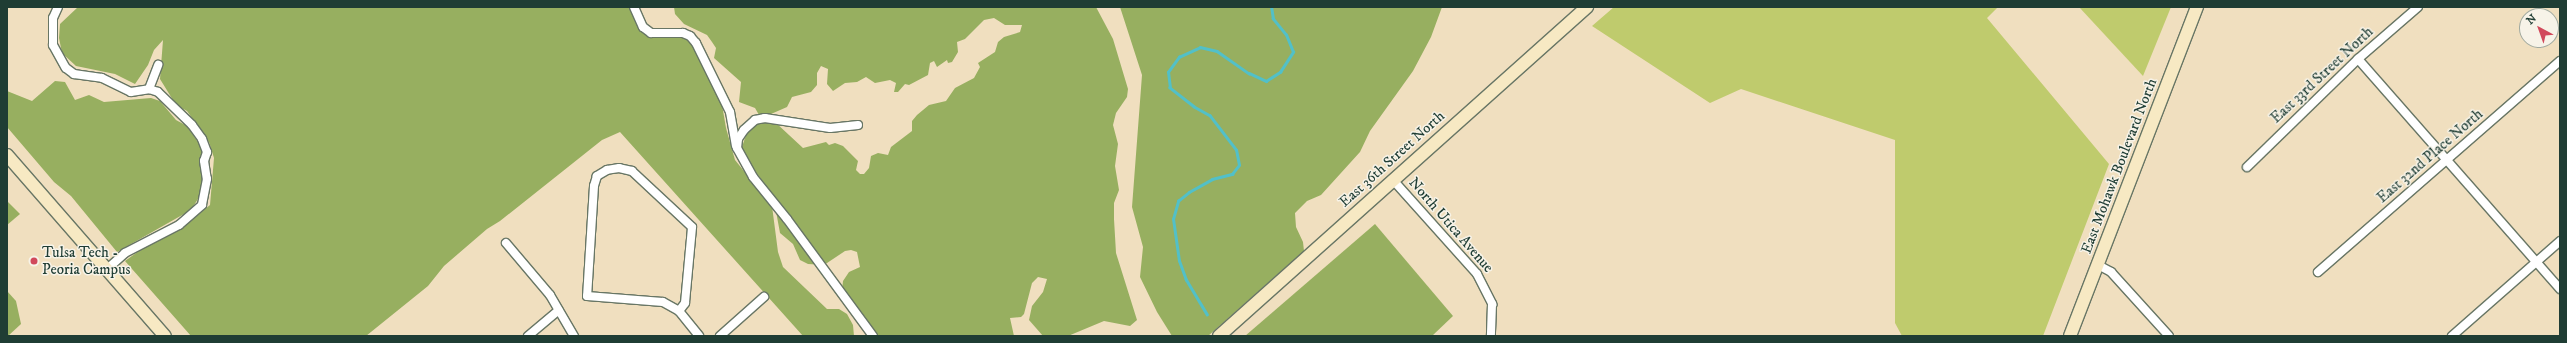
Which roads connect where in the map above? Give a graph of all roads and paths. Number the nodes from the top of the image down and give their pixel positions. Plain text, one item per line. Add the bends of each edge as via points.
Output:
1 (58, 7) edge
2 (634, 7) edge
3 (1587, 7) edge
4 (2197, 7) edge
5 (2418, 7) edge
6 (2358, 58) junction
7 (2560, 61) edge
8 (158, 66) dead end
9 (150, 89) junction
10 (858, 125) dead end
11 (737, 148) junction
12 (7, 155) edge
13 (2447, 160) junction
14 (2247, 166) dead end
15 (1393, 180) junction
16 (2560, 241) edge
17 (506, 243) dead end
18 (2536, 262) junction
19 (2098, 264) junction
20 (107, 269) junction
21 (2318, 272) dead end
22 (2560, 289) edge
23 (764, 297) dead end
24 (558, 310) junction
25 (679, 311) junction
26 (165, 336) edge
27 (528, 336) edge
28 (574, 336) edge
29 (699, 336) edge
30 (720, 336) edge
31 (873, 336) edge
32 (1219, 336) edge
33 (1491, 336) edge
34 (2070, 336) edge
35 (2168, 336) edge
36 (2452, 336) edge

1 - 9 street via 53,18 53,45 66,68 74,74 102,78 131,92
2 - 11 street via 643,27 651,33 683,33 696,43 730,112
3 - 15 main road, East 36th Street North
4 - 19 main road, East Mohawk Boulevard North
5 - 6 street, East 33rd Street North
6 - 13 street
6 - 14 street, East 33rd Street North
7 - 13 street, East 32nd Place North
8 - 9 street
9 - 20 street via 158,92 192,125 206,146 207,179 202,205 180,225 125,253
10 - 11 street via 830,128 765,118 755,120 744,130 738,139
11 - 31 street via 753,177 788,219
12 - 20 main road
13 - 18 street
13 - 21 street, East 32nd Place North
15 - 32 main road, East 36th Street North
15 - 33 street, North Utica Avenue via 1477,274 1492,304
16 - 18 street
17 - 24 street via 550,295
18 - 22 street
18 - 36 street
19 - 34 main road, East Mohawk Boulevard North
19 - 35 street via 2111,272
20 - 26 main road
23 - 30 street
24 - 27 street
24 - 28 street
25 - 25 street via 685,302 687,291 692,227 632,171 619,168 607,170 598,176 594,186 587,296 663,302
25 - 29 street

